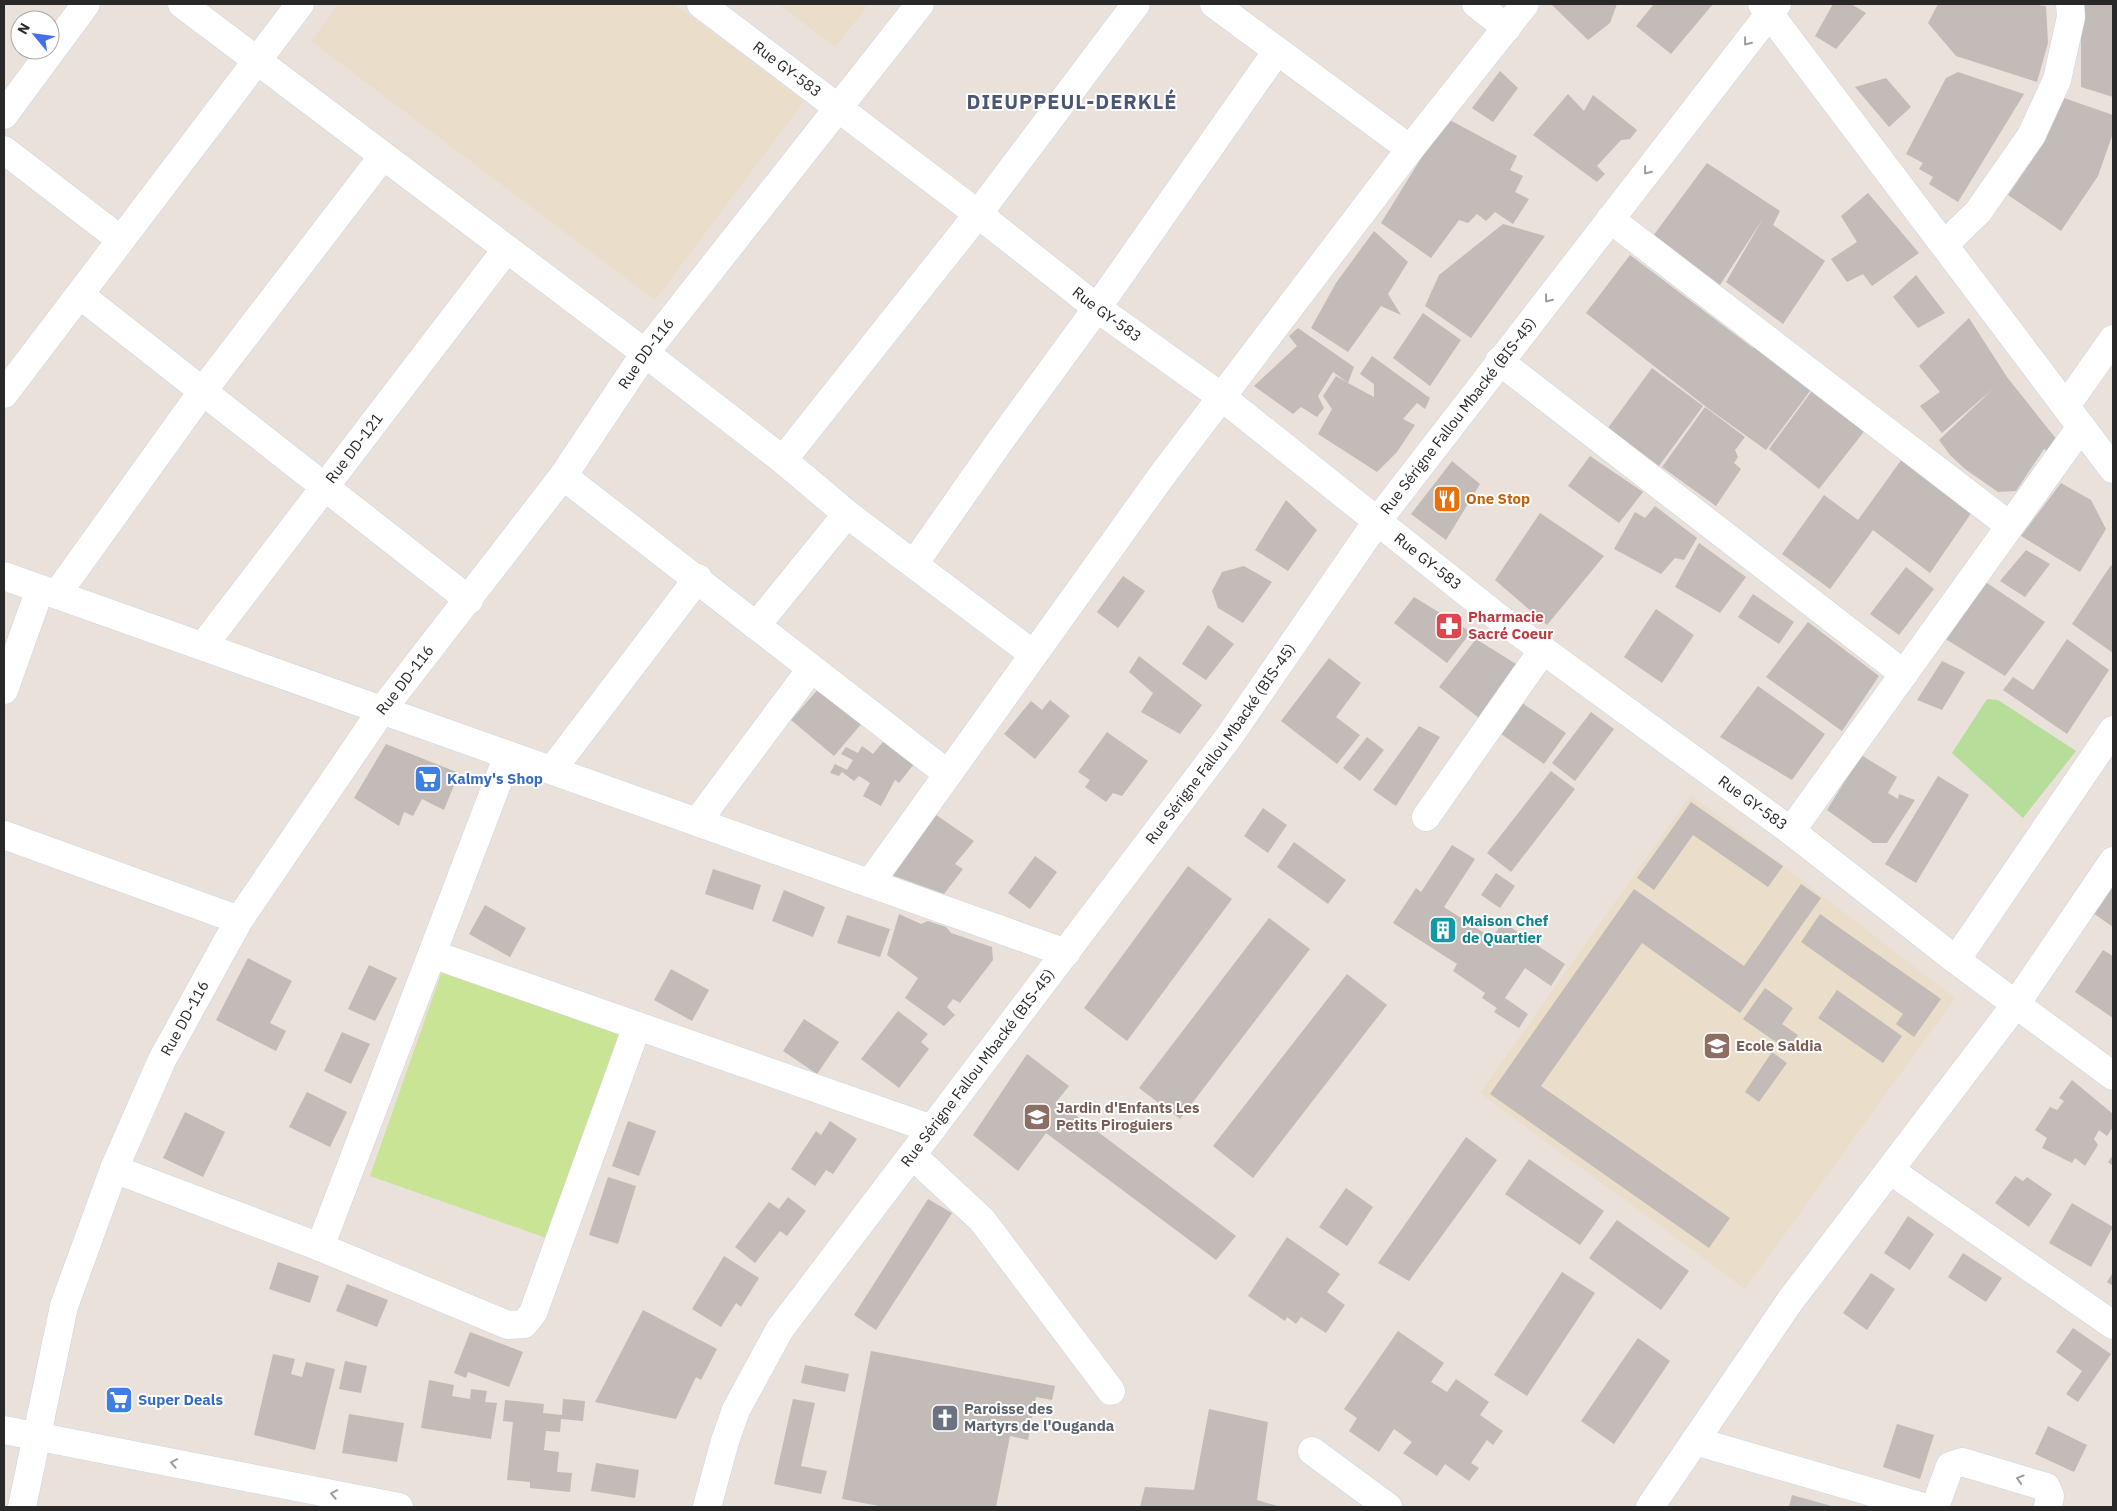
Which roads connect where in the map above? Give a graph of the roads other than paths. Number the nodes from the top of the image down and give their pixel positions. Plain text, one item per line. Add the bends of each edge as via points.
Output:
1 (86, 4) edge
2 (182, 4) edge
3 (300, 4) edge
4 (702, 4) edge
5 (920, 4) edge
6 (1136, 4) edge
7 (1476, 4) edge
8 (1525, 4) edge
9 (2070, 4) edge
10 (1221, 6) edge
11 (1769, 7) edge
12 (1507, 28) junction
13 (1276, 51) junction
14 (257, 61) junction
15 (839, 108) junction
16 (4, 115) edge
17 (1410, 149) junction
18 (4, 150) edge
19 (383, 156) junction
20 (978, 214) junction
21 (1610, 219) junction
22 (121, 240) junction
23 (1945, 244) junction
24 (506, 250) junction
25 (80, 295) junction
26 (1097, 308) junction
27 (2113, 339) edge
28 (645, 353) junction
29 (1500, 361) junction
30 (202, 392) junction
31 (4, 394) edge
32 (1223, 398) junction
33 (2074, 417) junction
34 (783, 460) junction
35 (2113, 469) edge
36 (563, 476) junction
37 (326, 489) junction
38 (847, 514) junction
39 (1378, 520) junction
40 (2010, 526) junction
41 (914, 564) junction
42 (4, 576) edge
43 (698, 578) junction
44 (48, 592) junction
45 (469, 600) junction
46 (756, 626) junction
47 (203, 646) junction
48 (1543, 650) junction
49 (1033, 654) junction
50 (812, 669) junction
51 (1904, 674) junction
52 (4, 690) edge
53 (382, 710) junction
54 (2113, 730) edge
55 (508, 754) junction
56 (552, 770) junction
57 (948, 774) junction
58 (1426, 817) dead end
59 (697, 822) junction
60 (1791, 831) junction
61 (4, 835) edge
62 (2113, 862) edge
63 (870, 883) junction
64 (239, 920) junction
65 (1066, 953) junction
66 (432, 954) junction
67 (1956, 960) junction
68 (2016, 1004) junction
69 (637, 1026) junction
70 (2113, 1076) edge
71 (932, 1129) junction
72 (912, 1155) junction
73 (114, 1169) junction
74 (1891, 1171) junction
75 (320, 1247) junction
76 (2113, 1325) edge
77 (1111, 1391) dead end
78 (4, 1430) edge
79 (36, 1436) junction
80 (1695, 1441) junction
81 (1312, 1451) dead end
82 (22, 1507) edge
83 (399, 1507) edge
84 (708, 1507) edge
85 (1388, 1507) edge
86 (1650, 1507) edge
87 (1923, 1507) edge
88 (1935, 1507) edge
89 (2048, 1507) edge

1 - 16 street
2 - 14 street
3 - 14 street
4 - 15 street, Rue GY-583
5 - 15 street, Rue DD-116
6 - 20 street
7 - 12 street
8 - 12 street
9 - 23 street via 2057,80 2030,136 1978,212
10 - 13 street
11 -> 21 street, Rue Sérigne Fallou Mbacké (BIS-45)
11 - 23 street
12 - 17 street
13 - 17 street
13 - 26 street
14 - 19 street
14 - 22 street
15 - 20 street, Rue GY-583
15 - 28 street, Rue DD-116
17 - 32 street
18 - 22 street
19 - 24 street
19 - 30 street
20 - 26 street, Rue GY-583
20 - 34 street
21 -> 29 street, Rue Sérigne Fallou Mbacké (BIS-45)
21 - 40 street
22 - 25 street
23 - 33 street
24 - 28 street
24 - 37 street, Rue DD-121
25 - 30 street
25 - 31 street
26 - 32 street, Rue GY-583
26 - 41 street
27 - 33 street
28 - 34 street
28 - 36 street, Rue DD-116
29 - 39 street, Rue Sérigne Fallou Mbacké (BIS-45)
29 - 51 street
30 - 37 street
30 - 44 street
32 - 39 street, Rue GY-583
32 - 49 street via 1163,474
33 - 35 street
33 - 40 street
34 - 38 street
36 - 43 street
36 - 45 street, Rue DD-116
37 - 45 street
37 - 47 street, Rue DD-121
38 - 41 street
38 - 46 street
39 - 48 street, Rue GY-583
39 - 65 street, Rue Sérigne Fallou Mbacké (BIS-45) via 1228,738
40 - 51 street
41 - 49 street
42 - 44 street
43 - 46 street
43 - 56 street
44 - 47 street
44 - 52 street
45 - 53 street, Rue DD-116
46 - 50 street
47 - 53 street
48 - 58 street
48 - 60 street, Rue GY-583
49 - 57 street
50 - 57 street
50 - 59 street
51 - 60 street
53 - 55 street
53 - 64 street, Rue DD-116
54 - 67 street
55 - 56 street
55 - 66 street
56 - 59 street
57 - 63 street
59 - 63 street
60 - 67 street, Rue GY-583
61 - 64 street
62 - 68 street
63 - 65 street
64 - 73 street, Rue DD-116 via 162,1060
65 - 71 street, Rue Sérigne Fallou Mbacké (BIS-45)
66 - 69 street
66 - 75 street
67 - 68 street, Rue GY-583
68 - 70 street, Rue GY-583
68 - 74 street
69 - 71 street
69 - 75 street via 533,1313 524,1324 508,1325
71 - 72 street, Rue Sérigne Fallou Mbacké (BIS-45)
72 - 77 street via 982,1220
72 - 84 street, Rue Sérigne Fallou Mbacké (BIS-45) via 780,1330 736,1410
73 - 75 street
73 - 79 street, Rue DD-116 via 64,1306
74 - 76 street
74 - 80 street via 1790,1301
78 - 79 street
79 - 82 street, Rue DD-116
83 -> 79 street
80 - 86 street
80 - 87 street
81 - 85 street
89 -> 88 street via 2050,1496 2046,1487 1962,1462 1950,1466

